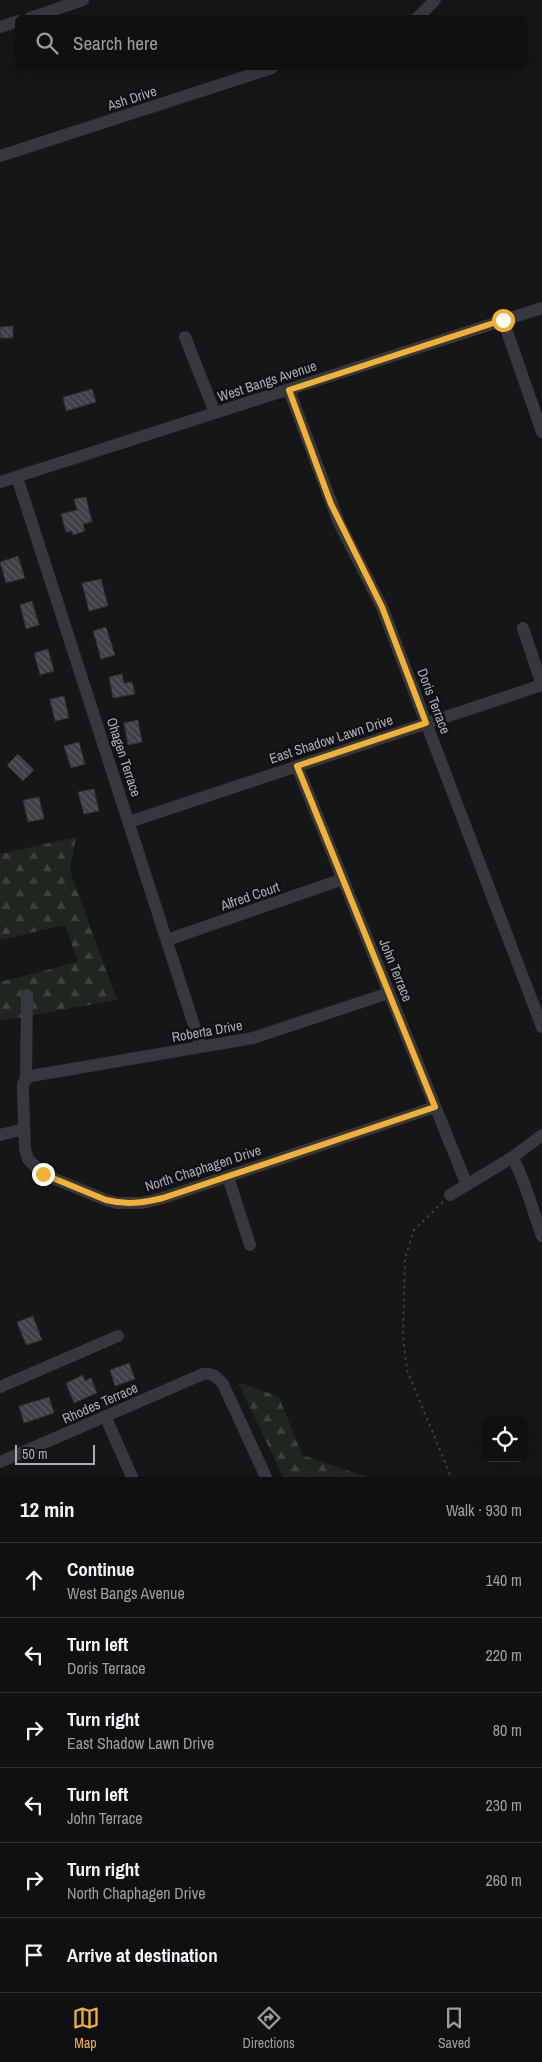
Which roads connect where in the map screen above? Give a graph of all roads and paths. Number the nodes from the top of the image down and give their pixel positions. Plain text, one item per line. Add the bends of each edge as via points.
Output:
1 (83, 0) edge
2 (435, 0) edge
3 (39, 15) edge
4 (420, 15) edge
5 (15, 23) edge
6 (0, 27) edge
7 (266, 70) edge
8 (0, 156) edge
9 (542, 308) edge
10 (503, 320) junction
11 (185, 337) dead end
12 (289, 390) junction
13 (215, 413) junction
14 (542, 432) edge
15 (5, 478) edge
16 (523, 628) dead end
17 (542, 685) edge
18 (426, 723) junction
19 (297, 766) junction
20 (129, 822) junction
21 (343, 879) junction
22 (167, 940) junction
23 (389, 993) junction
24 (27, 995) dead end
25 (542, 1027) edge
26 (201, 1047) junction
27 (26, 1079) junction
28 (435, 1107) junction
29 (24, 1130) junction
30 (542, 1134) edge
31 (0, 1135) edge
32 (513, 1157) junction
33 (228, 1177) junction
34 (467, 1185) junction
35 (450, 1195) joint
36 (542, 1236) edge
37 (250, 1245) dead end
38 (118, 1336) dead end
39 (0, 1388) edge
40 (106, 1418) junction
41 (0, 1462) edge
42 (132, 1477) edge
43 (266, 1477) edge
44 (451, 1477) edge

1 - 3 street
2 - 4 street
5 - 6 street
7 - 8 street, Ash Drive
9 - 10 street, West Bangs Avenue
10 - 12 street, West Bangs Avenue
10 - 14 street
11 - 13 street
12 - 13 street, West Bangs Avenue
12 - 18 street, Doris Terrace via 331,504 382,607
13 - 15 street, West Bangs Avenue
15 - 20 street, Ohagen Terrace
16 - 17 street
17 - 18 street, East Shadow Lawn Drive
18 - 19 street, East Shadow Lawn Drive
18 - 25 street, Doris Terrace
19 - 20 street, East Shadow Lawn Drive
19 - 21 street, John Terrace
20 - 22 street, Ohagen Terrace
21 - 22 street, Alfred Court
21 - 23 street, John Terrace
22 - 26 street, Ohagen Terrace
23 - 26 street, Roberta Drive via 268,1034
23 - 28 street, John Terrace
24 - 27 street, North Chaphagen Drive
26 - 27 street, Roberta Drive
27 - 29 street, North Chaphagen Drive via 23,1084
28 - 33 street, North Chaphagen Drive
28 - 34 street, John Terrace
29 - 31 street
29 - 33 street, North Chaphagen Drive via 28,1159 43,1174 117,1203 142,1203
30 - 32 street
32 - 34 street
32 - 36 street
33 - 37 street
34 - 35 street
35 - 44 path via 414,1230 405,1258 403,1336 407,1370
38 - 39 street
40 - 41 street, Rhodes Terrace
40 - 42 street
40 - 43 street, Rhodes Terrace via 203,1374 212,1374 223,1384

